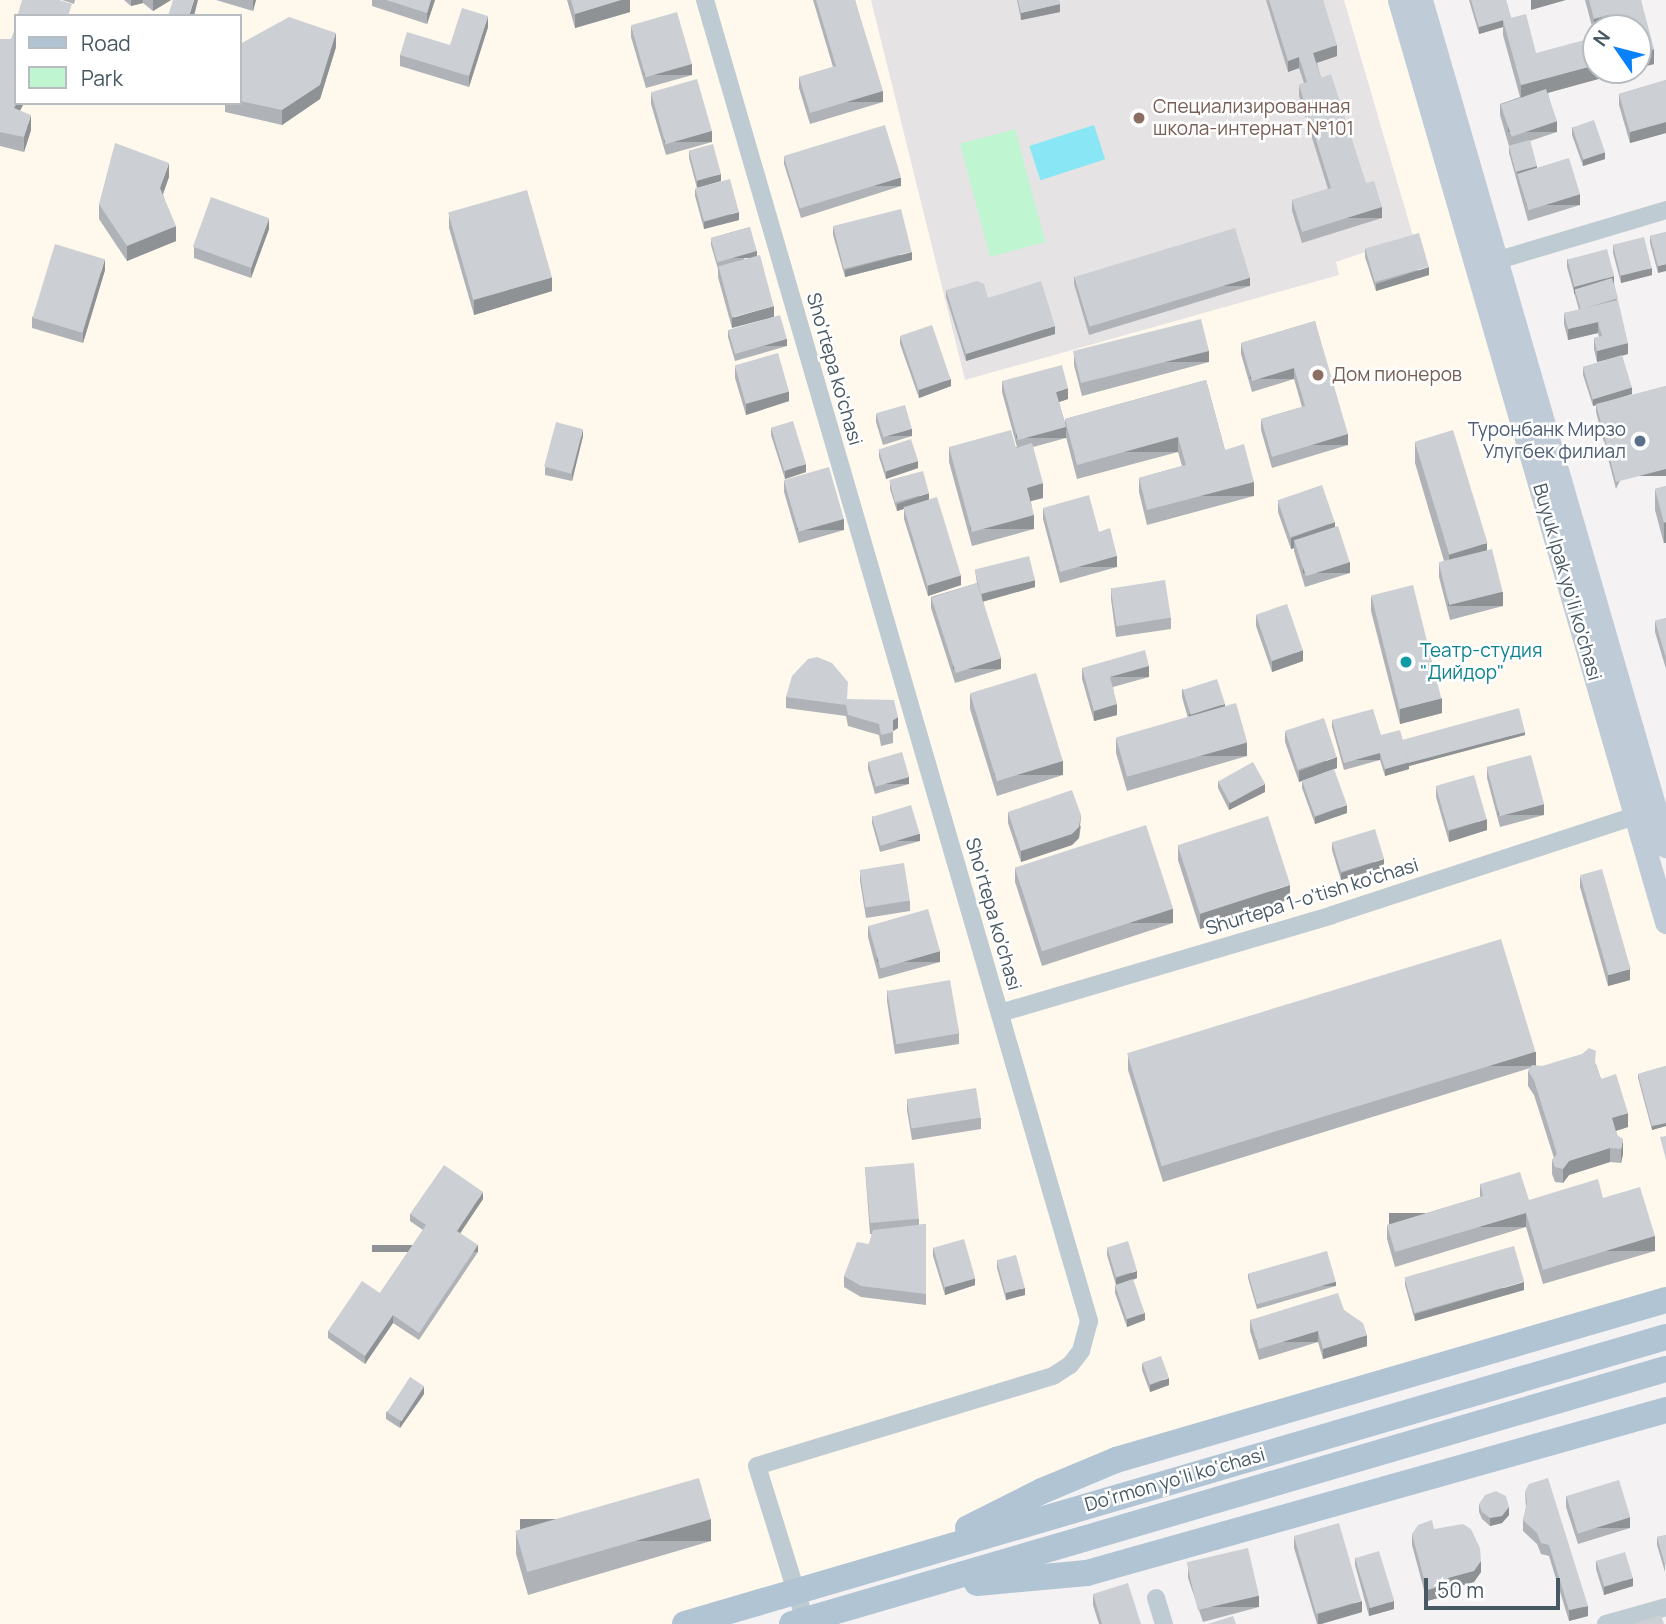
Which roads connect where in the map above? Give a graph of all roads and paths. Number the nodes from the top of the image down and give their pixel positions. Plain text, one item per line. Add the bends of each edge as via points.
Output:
1 (705, 0) edge
2 (1399, 0) edge
3 (1421, 0) edge
4 (1666, 210) edge
5 (1486, 264) junction
6 (1654, 825) edge
7 (1666, 922) edge
8 (1000, 1013) junction
9 (1666, 1300) edge
10 (1666, 1337) edge
11 (1666, 1370) edge
12 (1666, 1410) edge
13 (903, 1560) junction
14 (912, 1589) junction
15 (796, 1592) junction
16 (1156, 1598) dead end
17 (1666, 1606) edge
18 (799, 1622) edge
19 (685, 1624) edge
20 (1164, 1624) edge
21 (1606, 1624) edge

1 - 8 street, Sho'rtepa ko'chasi
2 - 5 main road, Buyuk Ipak yo'li ko'chasi
3 - 5 main road, Buyuk Ipak yo'li ko'chasi
4 - 5 street
5 - 6 main road, Buyuk Ipak yo'li ko'chasi
6 - 7 main road, Buyuk Ipak yo'li ko'chasi
6 - 8 street, Shurtepa 1-o'tish ko'chasi
8 - 15 street, Sho'rtepa ko'chasi via 1088,1309 1085,1342 1070,1365 1053,1376 758,1466
9 - 13 main road via 1116,1460
10 - 13 main road, Do‘rmon yo‘li ko‘chasi
11 - 14 main road, Do‘rmon yo‘li ko‘chasi
12 - 14 main road via 1087,1573
13 - 15 main road, Do‘rmon yo‘li ko‘chasi
14 - 18 main road, Do‘rmon yo‘li ko‘chasi
15 - 18 street, Sho'rtepa ko'chasi
15 - 19 main road, Do‘rmon yo‘li ko‘chasi
16 - 20 street
17 - 21 street

